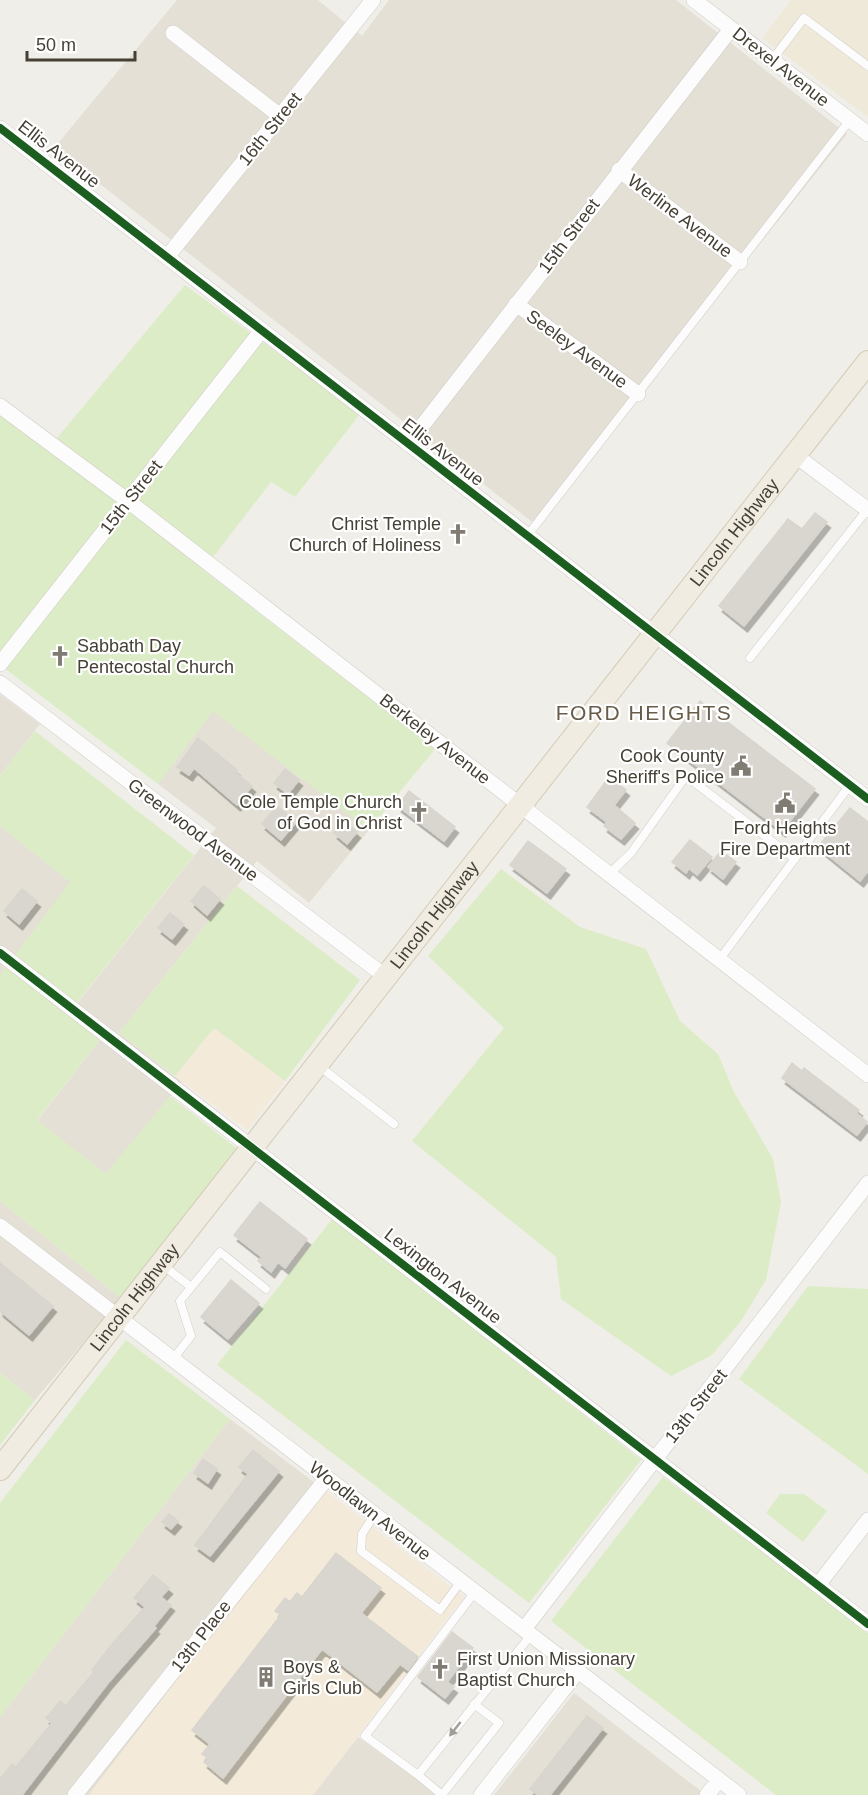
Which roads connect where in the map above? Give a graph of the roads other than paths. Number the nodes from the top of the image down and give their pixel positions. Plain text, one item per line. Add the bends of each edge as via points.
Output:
1 (373, 0) edge
2 (694, 0) edge
3 (731, 29) junction
4 (174, 33) dead end
5 (772, 60) junction
6 (868, 66) edge
7 (280, 116) junction
8 (850, 120) junction
9 (0, 128) edge
10 (868, 134) edge
11 (620, 170) junction
12 (167, 257) junction
13 (740, 262) junction
14 (516, 304) junction
15 (262, 330) junction
16 (868, 362) edge
17 (638, 394) junction
18 (0, 406) edge
19 (408, 444) junction
20 (795, 455) junction
21 (128, 501) junction
22 (868, 510) edge
23 (527, 536) junction
24 (654, 635) junction
25 (750, 658) dead end
26 (0, 664) edge
27 (0, 683) edge
28 (850, 785) junction
29 (868, 799) edge
30 (521, 806) junction
31 (795, 859) junction
32 (609, 874) junction
33 (0, 953) edge
34 (719, 960) junction
35 (386, 977) junction
36 (318, 1065) junction
37 (868, 1075) edge
38 (393, 1124) dead end
39 (252, 1148) junction
40 (868, 1183) edge
41 (0, 1226) edge
42 (161, 1264) junction
43 (191, 1287) junction
44 (266, 1289) dead end
45 (119, 1318) junction
46 (173, 1359) junction
47 (655, 1459) junction
48 (0, 1469) edge
49 (327, 1478) junction
50 (375, 1514) junction
51 (868, 1520) edge
52 (461, 1581) junction
53 (818, 1585) junction
54 (475, 1592) junction
55 (868, 1623) edge
56 (528, 1632) junction
57 (578, 1671) junction
58 (474, 1704) junction
59 (418, 1775) junction
60 (719, 1780) junction
61 (75, 1795) edge
62 (481, 1795) edge
63 (707, 1795) edge
64 (739, 1795) edge

1 - 7 street, 16th Street
2 - 3 street, Drexel Avenue
3 - 5 street, Drexel Avenue
3 - 11 street, 15th Street
4 - 7 street
5 - 6 lane via 804,18
5 - 8 street, Drexel Avenue
7 - 12 street, 16th Street
8 - 10 street, Drexel Avenue
8 - 13 lane
9 - 12 street, Ellis Avenue
11 - 13 street, Werline Avenue
11 - 14 street, 15th Street
12 - 15 street, Ellis Avenue
13 - 17 lane
14 - 17 street, Seeley Avenue
14 - 19 street, 15th Street
15 - 19 street, Ellis Avenue
15 - 21 street, 15th Street
16 - 20 main road, Lincoln Highway
17 - 23 lane
18 - 21 street, Berkeley Avenue
19 - 23 street, Ellis Avenue
20 - 22 street
20 - 24 main road, Lincoln Highway
21 - 26 street, 15th Street
21 - 30 street, Berkeley Avenue
22 - 25 lane
23 - 24 street, Ellis Avenue
24 - 28 street, Ellis Avenue
24 - 30 main road, Lincoln Highway
27 - 35 street, Greenwood Avenue
28 - 29 street, Ellis Avenue
28 - 31 lane
30 - 32 street, Berkeley Avenue
30 - 35 main road, Lincoln Highway
31 - 32 lane via 686,776 632,853
31 - 34 lane
32 - 34 street, Berkeley Avenue
33 - 39 street, Lexington Avenue
34 - 37 street, Berkeley Avenue
35 - 36 main road, Lincoln Highway
36 - 38 lane
36 - 39 main road, Lincoln Highway
39 - 42 main road, Lincoln Highway
39 - 47 street, Lexington Avenue
40 - 47 street, 13th Street
41 - 45 street, Woodlawn Avenue
42 - 43 lane
42 - 45 main road, Lincoln Highway
43 - 44 lane via 220,1252
43 - 46 lane via 180,1301 191,1336
45 - 46 street, Woodlawn Avenue
45 - 48 main road, Lincoln Highway
46 - 49 street, Woodlawn Avenue
47 - 53 street, Lexington Avenue
47 - 56 street, 13th Street
49 - 50 street, Woodlawn Avenue
49 - 61 street, 13th Place
50 - 52 street, Woodlawn Avenue
50 - 52 lane via 362,1534 361,1551 440,1610
51 - 53 street
52 - 54 street, Woodlawn Avenue
53 - 55 street, Lexington Avenue
54 - 56 street, Woodlawn Avenue
54 - 59 lane via 365,1736
56 - 57 street, Woodlawn Avenue
56 - 58 lane
57 - 60 street, Woodlawn Avenue
57 - 62 street
58 -> 59 lane
58 - 59 lane via 499,1723 442,1795
60 - 63 street
60 - 64 street, Woodlawn Avenue

